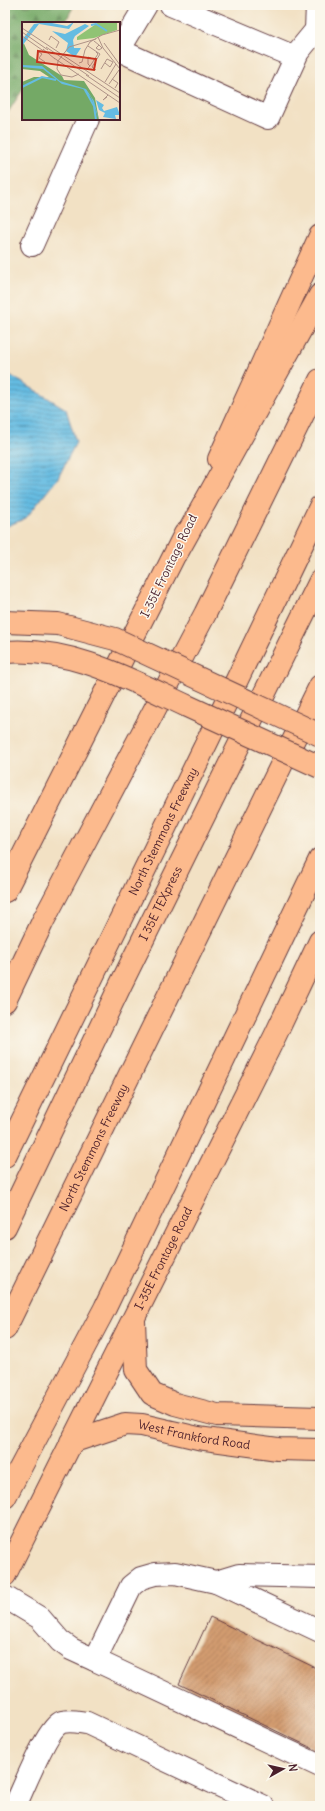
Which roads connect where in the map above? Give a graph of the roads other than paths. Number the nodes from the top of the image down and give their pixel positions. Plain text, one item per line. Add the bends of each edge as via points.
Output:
1 (146, 5) edge
2 (171, 5) edge
3 (317, 5) edge
4 (318, 31) edge
5 (120, 48) edge
6 (120, 50) edge
7 (295, 58) junction
8 (88, 120) edge
9 (320, 236) edge
10 (32, 245) dead end
11 (320, 295) edge
12 (320, 380) edge
13 (320, 507) edge
14 (178, 550) junction
15 (320, 581) edge
16 (5, 622) edge
17 (5, 652) edge
18 (320, 686) edge
19 (320, 735) edge
20 (320, 767) edge
21 (320, 859) edge
22 (5, 891) edge
23 (320, 941) edge
24 (5, 1001) edge
25 (5, 1156) edge
26 (5, 1227) edge
27 (134, 1320) junction
28 (5, 1329) edge
29 (320, 1418) edge
30 (71, 1442) junction
31 (320, 1450) edge
32 (5, 1497) edge
33 (5, 1575) edge
34 (320, 1577) edge
35 (216, 1582) junction
36 (5, 1597) edge
37 (320, 1632) edge
38 (95, 1660) junction
39 (320, 1766) edge
40 (15, 1806) edge
41 (263, 1806) edge

1 - 5 lane
2 - 7 lane
3 - 4 lane
4 - 7 lane
6 - 7 lane via 268,118
8 - 10 lane
9 - 14 main road, I-35E Frontage Road
11 - 14 main road
12 - 24 main road via 205,614 43,921
13 - 25 main road, North Stemmons Freeway
14 - 22 main road, I-35E Frontage Road
15 - 26 main road, I 35E TEXpress via 121,984
16 - 19 main road, bridge via 58,624 115,639
17 - 20 main road, bridge via 20,651 62,656 105,668
18 - 28 main road, North Stemmons Freeway
21 - 32 main road via 105,1308
23 - 27 main road, I-35E Frontage Road
27 - 29 main road, West Frankford Road via 136,1370 152,1394 175,1404 217,1415
27 - 30 main road, I-35E Frontage Road
30 - 31 main road, West Frankford Road via 125,1424 198,1438 278,1448
30 - 33 main road, I-35E Frontage Road
34 - 35 lane via 239,1575
35 - 37 lane
35 - 38 lane via 175,1573 141,1578 131,1586
36 - 38 lane via 40,1618 60,1641 71,1649
38 - 39 lane
40 - 41 lane via 47,1738 61,1723 73,1721 87,1723

